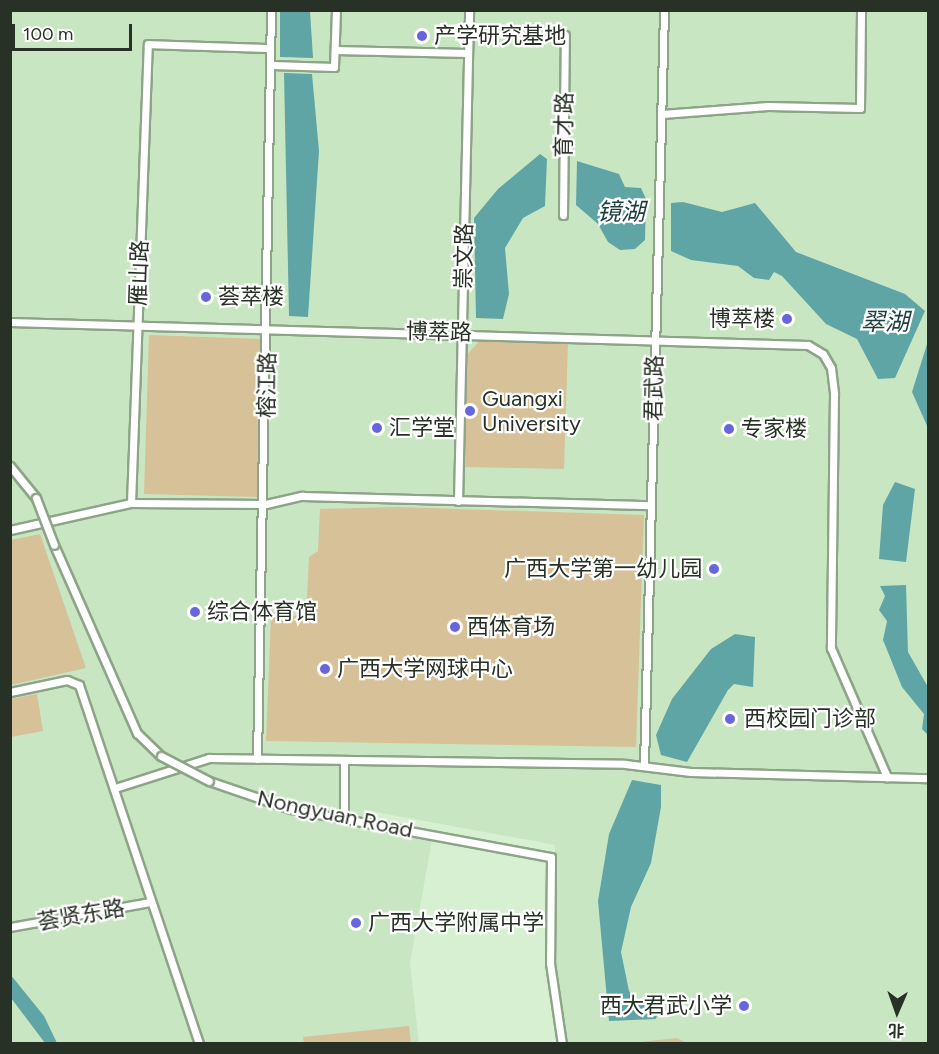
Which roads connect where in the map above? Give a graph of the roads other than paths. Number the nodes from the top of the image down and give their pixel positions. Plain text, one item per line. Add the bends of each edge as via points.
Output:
1 (271, 10) edge
2 (336, 10) edge
3 (469, 10) edge
4 (664, 10) edge
5 (855, 10) edge
6 (861, 11) edge
7 (565, 35) dead end
8 (270, 48) junction
9 (335, 50) junction
10 (468, 53) junction
11 (272, 65) junction
12 (662, 114) junction
13 (563, 215) dead end
14 (10, 322) edge
15 (137, 326) junction
16 (268, 329) junction
17 (462, 332) junction
18 (656, 337) junction
19 (10, 466) edge
20 (458, 501) junction
21 (131, 503) junction
22 (266, 504) junction
23 (651, 505) junction
24 (10, 530) edge
25 (10, 692) edge
26 (257, 759) junction
27 (344, 760) junction
28 (644, 765) junction
29 (887, 777) junction
30 (928, 778) edge
31 (115, 788) junction
32 (344, 818) junction
33 (151, 902) junction
34 (10, 927) edge
35 (199, 1044) edge
36 (562, 1044) edge

1 - 8 street, 榕江路
2 - 9 street
3 - 10 street, 崇文路
4 - 12 street, 君武路
5 - 6 street
6 - 12 street via 860,108
7 - 13 street, 育才路
8 - 11 street, 榕江路
8 - 15 street, 雁山路 via 147,44
9 - 10 street
9 - 11 street via 334,67
10 - 17 street, 崇文路
11 - 16 street, 榕江路
12 - 18 street, 君武路
14 - 15 street, 博萃路
15 - 16 street, 博萃路
15 - 21 street, 雁山路
16 - 17 street, 博萃路
16 - 22 street, 榕江路
17 - 18 street, 博萃路
17 - 20 street, 崇文路
18 - 23 street, 君武路
18 - 29 street, 博萃路 via 808,345 823,354 831,368 831,648
19 - 32 street, Nongyuan Road, bridge via 36,498 137,733 161,756 208,781 262,801
20 - 22 street via 302,496
20 - 23 street
21 - 22 street
21 - 24 street
22 - 26 street, 榕江路
23 - 28 street, 君武路
25 - 31 street via 76,681
26 - 27 street
26 - 31 street via 187,762
27 - 28 street
27 - 32 street
28 - 29 street via 691,772
29 - 30 street
31 - 33 street
32 - 36 street, Nongyuan Road via 551,857 550,963
33 - 34 street, 荟贤东路
33 - 35 street

